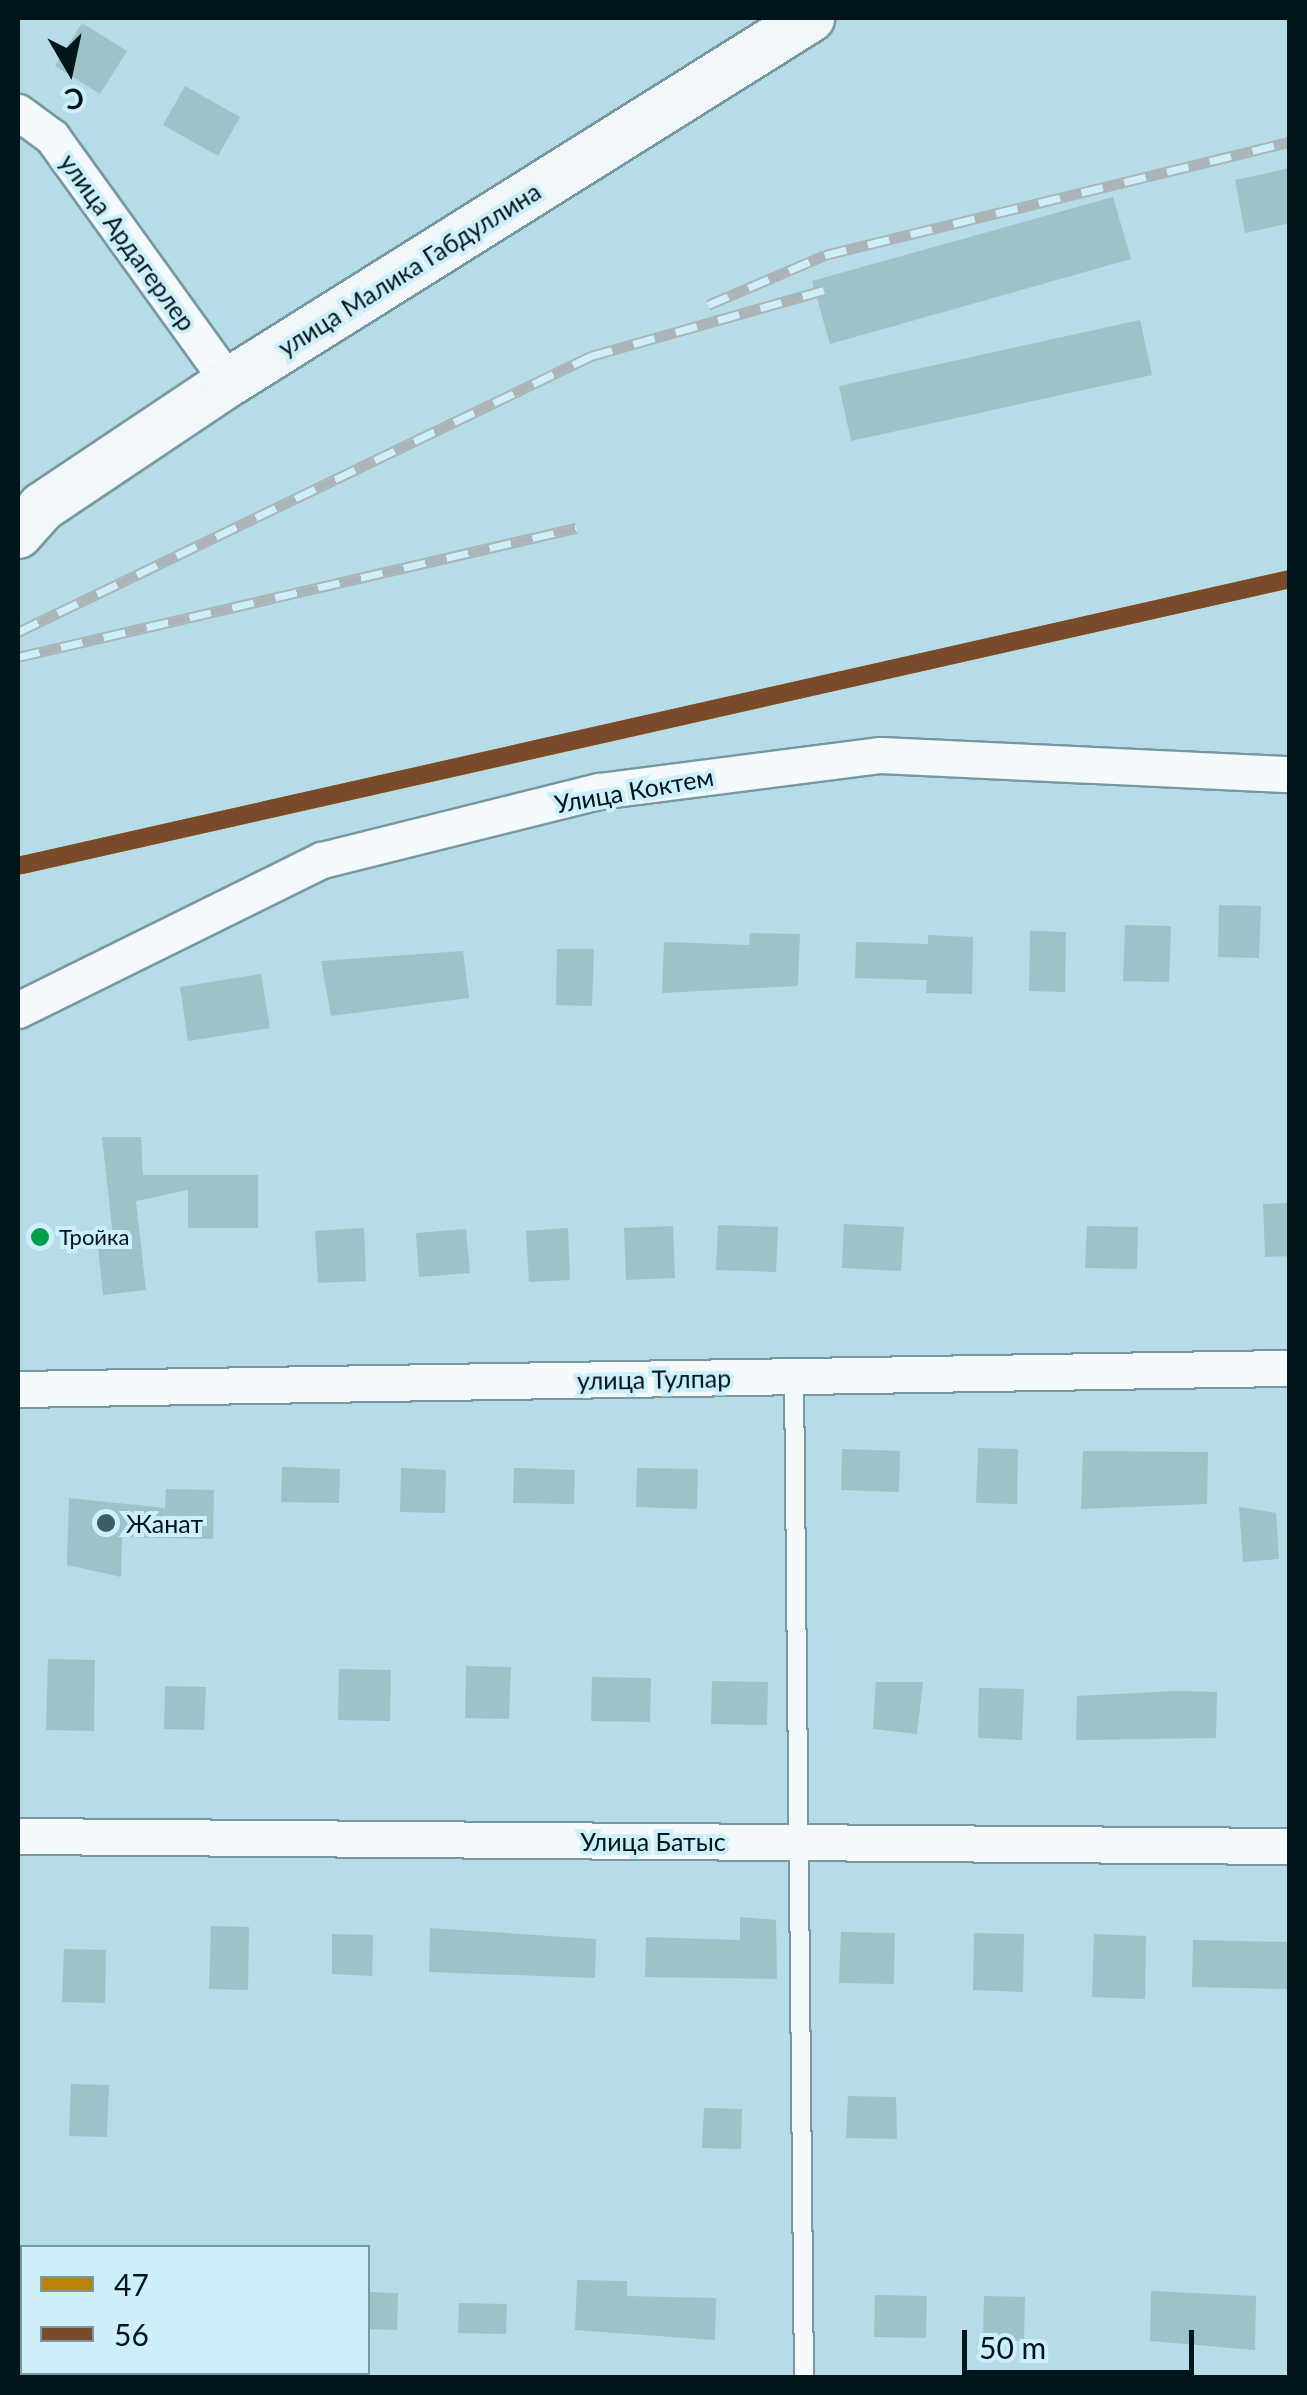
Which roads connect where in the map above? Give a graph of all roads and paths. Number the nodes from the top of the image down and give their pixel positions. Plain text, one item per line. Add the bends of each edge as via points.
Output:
1 (810, 18) edge
2 (18, 112) edge
3 (228, 382) junction
4 (18, 534) edge
5 (1290, 774) edge
6 (18, 1010) edge
7 (1290, 1368) edge
8 (794, 1376) junction
9 (18, 1389) edge
10 (18, 1836) edge
11 (795, 1843) junction
12 (1290, 1846) edge
13 (110, 2375) edge
14 (166, 2378) edge
15 (804, 2378) edge

1 - 3 main road, улица Малика Габдуллина
2 - 3 street, улица Ардагерлер via 52,137
3 - 4 main road, улица Малика Габдуллина via 42,508
5 - 6 street, Улица Коктем via 881,755 599,792 322,860
7 - 8 street, улица Тулпар
8 - 9 street, улица Тулпар
8 - 11 lane
10 - 11 street, Улица Батыс
11 - 12 street, Улица Батыс
11 - 15 lane
13 - 14 street

